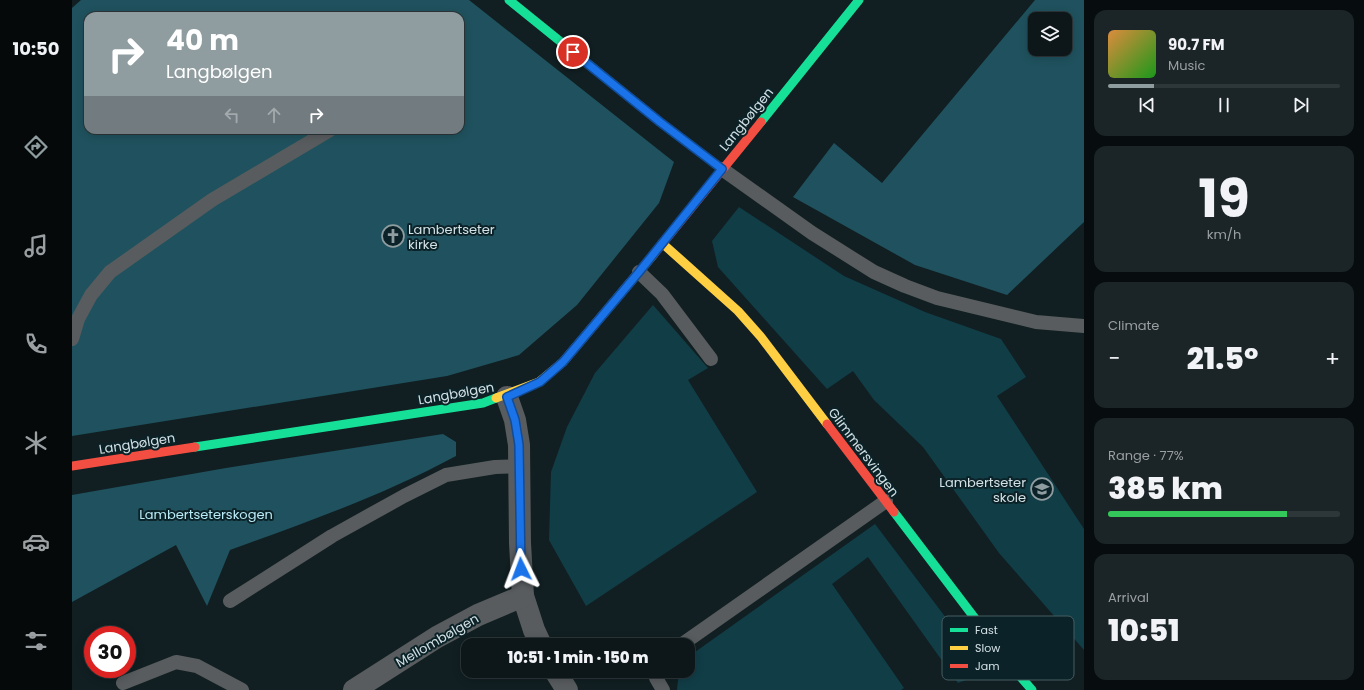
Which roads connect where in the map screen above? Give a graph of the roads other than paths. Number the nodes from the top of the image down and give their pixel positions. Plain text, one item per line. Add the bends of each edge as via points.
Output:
1 (509, 0) edge
2 (859, 0) edge
3 (323, 134) edge
4 (722, 169) junction
5 (662, 243) junction
6 (639, 272) junction
7 (1084, 326) edge
8 (72, 339) edge
9 (711, 359) dead end
10 (507, 397) junction
11 (72, 466) edge
12 (520, 466) junction
13 (886, 502) junction
14 (523, 596) junction
15 (230, 601) dead end
16 (973, 616) edge
17 (538, 638) edge
18 (691, 638) edge
19 (559, 678) edge
20 (656, 678) edge
21 (1023, 680) edge
22 (123, 683) dead end
23 (1031, 689) edge
24 (242, 690) edge
25 (354, 690) edge
26 (567, 690) edge
27 (663, 690) edge

1 - 4 street
2 - 4 street, Langbølgen
3 - 8 lane via 212,200 110,272 91,295 78,319
4 - 5 street, Langbølgen
4 - 7 lane via 812,233 874,272 905,286 937,298 1036,322
5 - 6 street, Langbølgen
5 - 13 street, Glimmersvingen via 738,311 761,337
6 - 9 lane via 662,294
6 - 10 street, Langbølgen via 576,348 552,372 540,382
10 - 11 street, Langbølgen via 477,404
10 - 12 street via 515,420
12 - 14 street
12 - 15 lane via 495,467 446,475 332,536
13 - 16 street, Glimmersvingen
13 - 18 lane
14 - 17 street
14 - 25 street, Mellombølgen via 478,615 437,637
19 - 26 street
20 - 27 lane
21 - 23 street, Glimmersvingen
22 - 24 lane via 176,662 197,666

